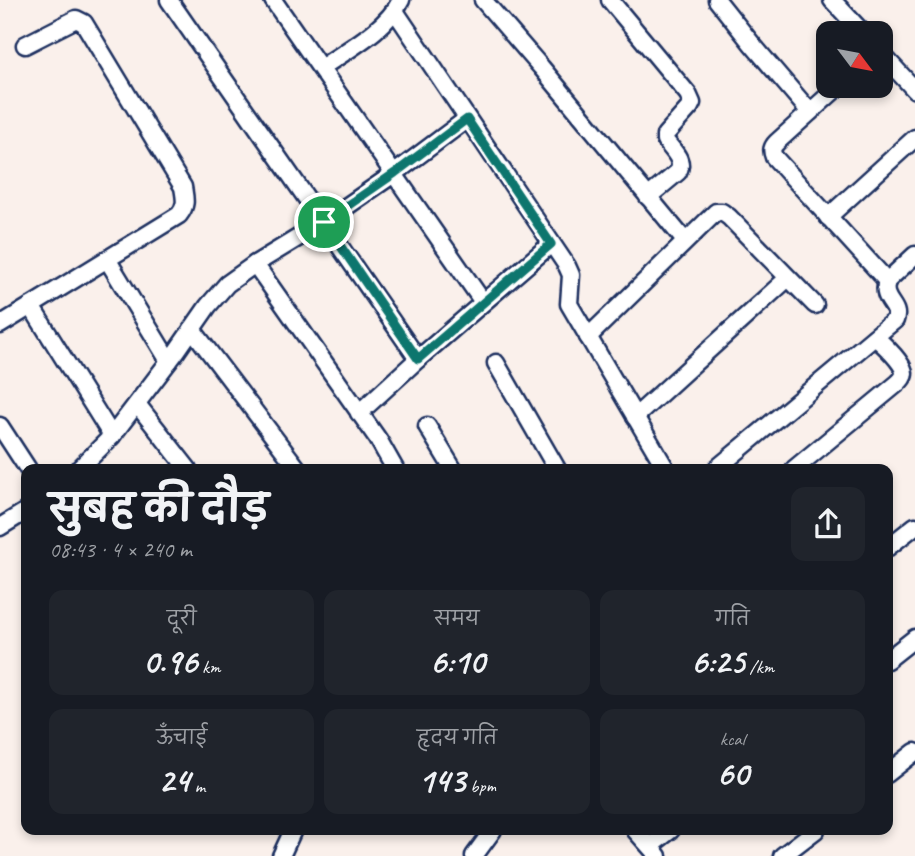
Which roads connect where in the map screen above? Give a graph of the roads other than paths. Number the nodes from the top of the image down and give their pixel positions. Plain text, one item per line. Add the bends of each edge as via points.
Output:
1 (169, 0) edge
2 (273, 0) edge
3 (483, 0) edge
4 (610, 0) edge
5 (717, 0) edge
6 (832, 0) edge
7 (400, 3) edge
8 (852, 21) edge
9 (25, 45) dead end
10 (893, 66) edge
11 (321, 68) junction
12 (915, 90) edge
13 (825, 98) edge
14 (810, 111) junction
15 (467, 119) junction
16 (915, 138) edge
17 (395, 173) junction
18 (648, 197) junction
19 (828, 217) junction
20 (324, 222) junction
21 (685, 242) junction
22 (551, 244) junction
23 (915, 255) edge
24 (107, 259) junction
25 (255, 264) junction
26 (788, 278) junction
27 (887, 281) junction
28 (484, 302) junction
29 (815, 305) dead end
30 (31, 306) junction
31 (0, 326) edge
32 (192, 329) junction
33 (588, 337) junction
34 (875, 337) junction
35 (418, 359) junction
36 (169, 361) junction
37 (496, 363) dead end
38 (137, 404) junction
39 (359, 413) junction
40 (635, 416) junction
41 (427, 426) dead end
42 (1, 430) edge
43 (112, 436) junction
44 (25, 464) edge
45 (84, 464) edge
46 (184, 464) edge
47 (294, 464) edge
48 (393, 464) edge
49 (450, 464) edge
50 (554, 464) edge
51 (663, 464) edge
52 (722, 464) edge
53 (800, 464) edge
54 (21, 514) edge
55 (915, 526) edge
56 (0, 527) edge
57 (893, 543) edge
58 (915, 638) edge
59 (893, 655) edge
60 (915, 752) edge
61 (893, 769) edge
62 (291, 835) edge
63 (489, 835) edge
64 (640, 835) edge
65 (667, 835) edge
66 (809, 835) edge
67 (654, 851) edge
68 (281, 856) edge
69 (474, 856) edge
70 (782, 856) edge

1 - 20 street
2 - 11 street
3 - 18 street
4 - 18 street via 692,103 665,135 681,168
5 - 14 street
6 - 8 street
7 - 11 street via 384,24
7 - 15 street
9 - 24 street via 80,20 183,187 186,201 179,215
10 - 12 street
11 - 17 street
13 - 14 street
14 - 19 street via 771,151
15 - 17 street
15 - 22 street
16 - 19 street
17 - 20 street
17 - 28 street
18 - 21 street
19 - 27 street
20 - 25 street
20 - 35 street
21 - 26 street via 716,212 722,212
21 - 33 street
22 - 28 street
22 - 33 street via 571,275 569,304
23 - 27 street
24 - 30 street
24 - 36 street
25 - 32 street via 227,284
25 - 39 street
26 - 29 street
26 - 40 street
27 - 34 street via 885,294 898,317
28 - 35 street
30 - 31 street
30 - 43 street
32 - 36 street
32 - 47 street
33 - 40 street
34 - 52 street
34 - 53 street via 900,363 904,376
35 - 39 street
36 - 38 street
37 - 50 street
38 - 43 street
38 - 46 street
39 - 48 street
40 - 51 street
41 - 49 street
42 - 44 street
43 - 45 street
54 - 56 street
55 - 57 street
58 - 59 street
60 - 61 street
62 - 68 street
63 - 69 street
64 - 67 street
65 - 67 street
66 - 70 street

